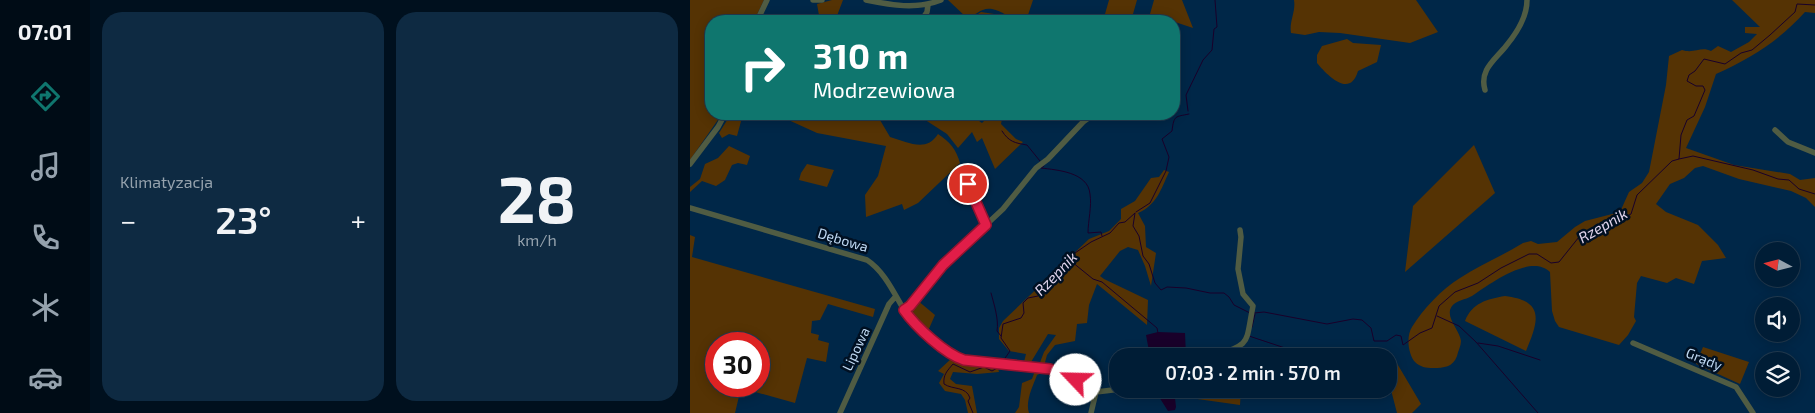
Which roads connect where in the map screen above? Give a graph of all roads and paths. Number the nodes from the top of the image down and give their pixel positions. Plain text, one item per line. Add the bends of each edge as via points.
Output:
1 (767, 0) edge
2 (813, 0) edge
3 (822, 0) edge
4 (866, 0) edge
5 (941, 0) edge
6 (1528, 0) edge
7 (928, 5) junction
8 (760, 15) edge
9 (925, 15) edge
10 (1485, 90) dead end
11 (722, 120) edge
12 (1086, 120) edge
13 (1775, 130) dead end
14 (1815, 153) edge
15 (690, 164) edge
16 (963, 173) dead end
17 (690, 208) edge
18 (986, 225) junction
19 (1240, 230) dead end
20 (896, 296) junction
21 (904, 310) junction
22 (1634, 343) dead end
23 (1238, 348) edge
24 (1109, 390) edge
25 (1096, 392) junction
26 (840, 413) edge
27 (1091, 413) edge
28 (1753, 413) edge

1 - 8 street
2 - 3 street
4 - 7 street via 908,7
5 - 7 street
6 - 10 street via 1523,20 1487,67 1483,84
7 - 9 street
11 - 15 street
12 - 18 street via 1036,168 1004,209
13 - 14 street via 1788,142
16 - 18 street
17 - 20 street, Dębowa via 867,260
18 - 21 street via 943,265
19 - 23 street via 1238,269 1243,294 1253,306 1243,345
20 - 21 street, Dębowa
20 - 26 street, Lipowa
21 - 25 street, Dębowa via 954,357 1056,371 1094,388
22 - 28 street, Grądy via 1736,387
24 - 25 street
25 - 27 street

